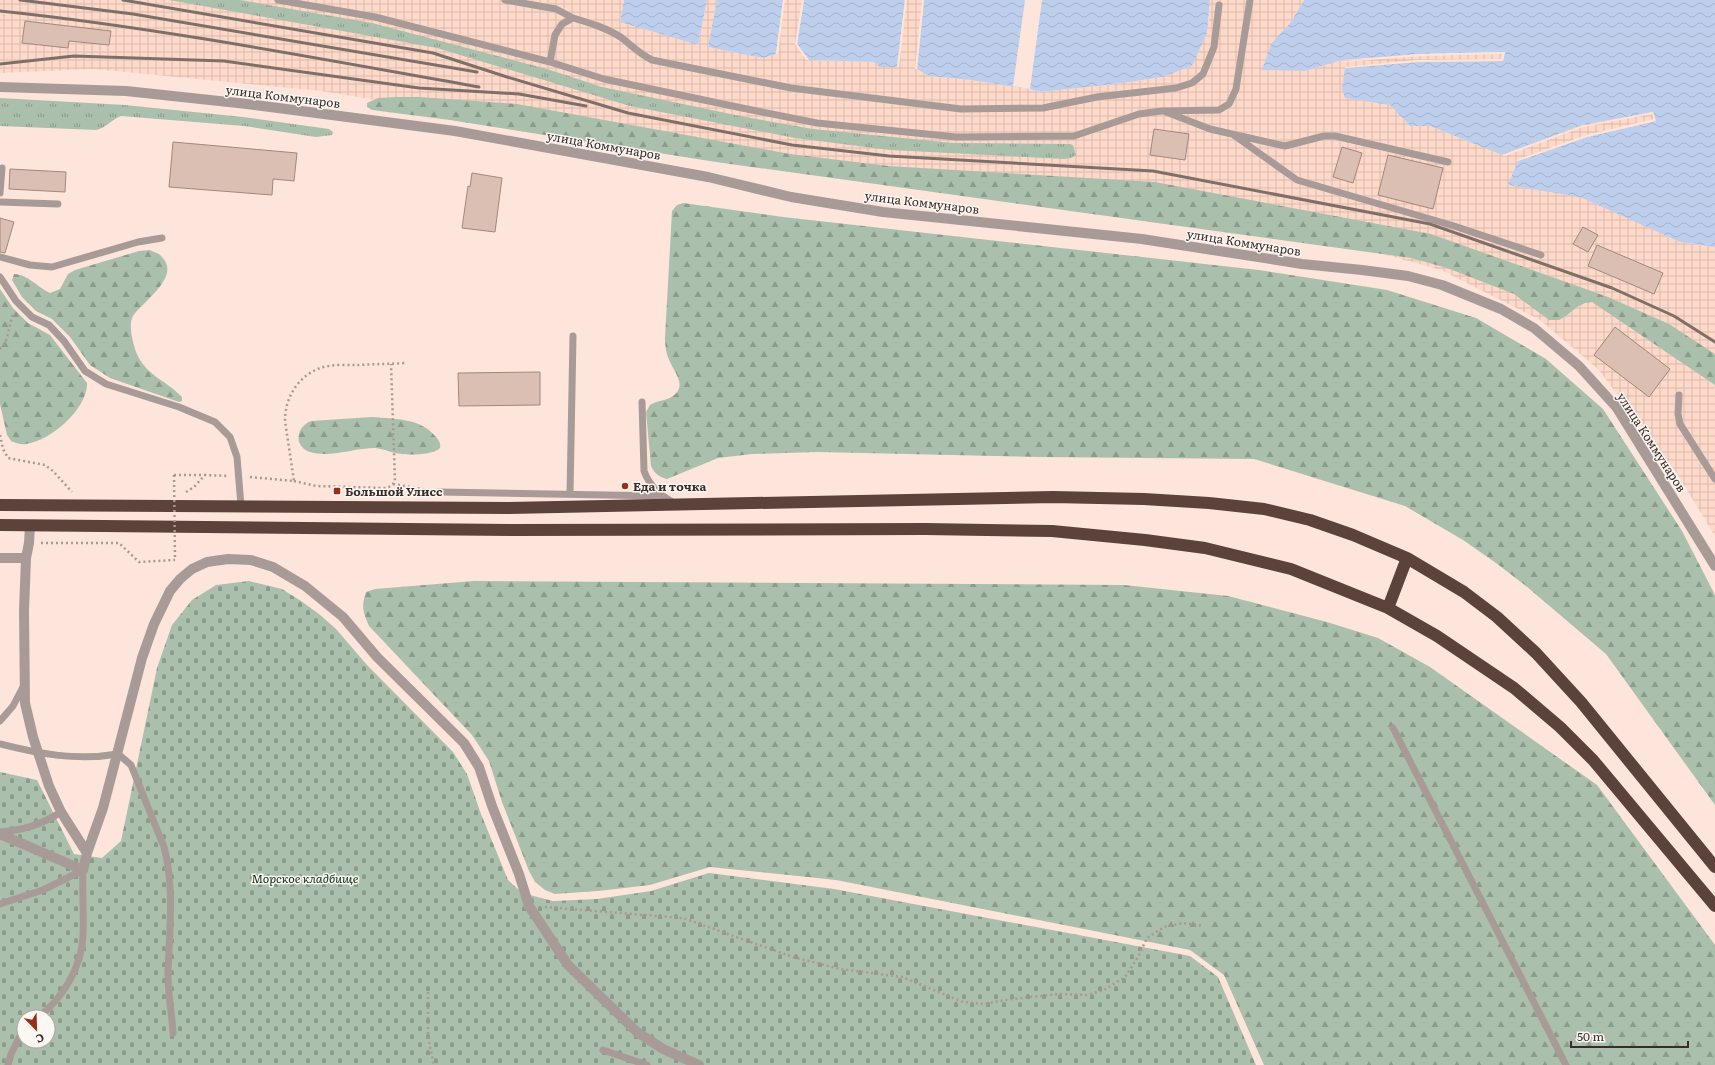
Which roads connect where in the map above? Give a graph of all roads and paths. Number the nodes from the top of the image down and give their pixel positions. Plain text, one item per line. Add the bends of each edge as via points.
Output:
1 (278, 0) edge
2 (505, 0) edge
3 (1250, 0) edge
4 (1219, 5) dead end
5 (573, 18) junction
6 (550, 62) junction
7 (0, 87) edge
8 (1161, 111) junction
9 (1235, 136) junction
10 (1448, 162) dead end
11 (2, 168) dead end
12 (0, 193) edge
13 (0, 202) edge
14 (58, 204) dead end
15 (162, 238) dead end
16 (1541, 255) dead end
17 (0, 257) edge
18 (0, 277) edge
19 (16, 301) junction
20 (573, 336) dead end
21 (0, 349) edge
22 (406, 363) dead end
23 (391, 364) junction
24 (1679, 395) dead end
25 (642, 402) dead end
26 (0, 435) edge
27 (205, 475) junction
28 (238, 476) junction
29 (1715, 479) edge
30 (294, 480) junction
31 (393, 484) junction
32 (439, 492) joint
33 (65, 493) dead end
34 (72, 493) junction
35 (80, 493) dead end
36 (173, 493) dead end
37 (570, 494) junction
38 (661, 496) junction
39 (676, 504) junction
40 (0, 505) edge
41 (241, 506) junction
42 (0, 525) edge
43 (30, 526) junction
44 (29, 543) junction
45 (0, 558) edge
46 (26, 558) junction
47 (1407, 558) junction
48 (1715, 566) edge
49 (1388, 608) junction
50 (24, 685) junction
51 (0, 721) edge
52 (1393, 728) dead end
53 (0, 744) edge
54 (38, 753) junction
55 (118, 754) junction
56 (61, 812) junction
57 (0, 833) edge
58 (87, 853) junction
59 (1715, 867) edge
60 (83, 870) junction
61 (0, 904) edge
62 (529, 906) junction
63 (1715, 906) edge
64 (1204, 926) dead end
65 (428, 992) dead end
66 (49, 1009) edge
67 (173, 1033) dead end
68 (16, 1044) edge
69 (603, 1050) dead end
70 (8, 1065) edge
71 (434, 1065) edge
72 (647, 1065) edge
73 (696, 1065) edge
74 (1566, 1065) edge

1 - 6 lane via 374,17
2 - 5 lane via 556,9
3 - 8 lane via 1236,89 1229,104 1219,110
4 - 5 lane via 1214,46 1203,74 1192,83 1176,88 1097,97 1043,108 961,109 791,88 652,60 621,38 593,23
5 - 6 lane via 562,24 555,35
6 - 8 lane via 604,79 817,123 956,137 1074,136 1139,114
7 - 48 street, улица Коммунаров via 126,91 455,131 708,177 791,197 868,209 1142,239 1302,264 1408,276 1442,285 1501,309 1534,328 1580,366 1617,408
8 - 9 lane via 1210,130
9 - 10 lane via 1285,146 1324,136 1335,136
9 - 16 lane via 1297,180 1454,226
11 - 12 lane
13 - 14 lane
15 - 17 lane via 138,242 52,267 30,265
18 - 19 lane
19 - 21 path via 6,341
19 - 28 lane via 32,317 49,325 85,371 106,384 179,407 215,422 230,437 237,457
20 - 37 lane
22 - 23 path
23 - 30 path via 321,368 308,374 294,387 286,405 285,421
23 - 31 path via 395,480
24 - 29 lane via 1680,424
25 - 38 lane via 644,471 647,480
26 - 34 path via 8,458 45,466 53,471
27 - 28 path
27 - 36 path via 187,491
27 - 44 path, bridge via 174,475 175,560 139,562 119,543
28 - 30 path
28 - 41 lane
30 - 31 path via 316,486 390,488
31 - 32 path
32 - 37 lane
33 - 34 path
34 - 35 path
37 - 38 lane
38 - 39 lane
39 - 41 highway via 509,508
39 - 47 highway via 1053,497 1209,503 1264,509 1310,520
40 - 41 highway
42 - 43 highway
43 - 44 street
43 - 49 highway via 1052,531 1205,548 1291,569
44 - 46 street
45 - 46 street
46 - 50 street
47 - 49 highway
47 - 59 highway via 1464,592 1497,617 1536,653 1582,702
49 - 63 highway via 1437,636 1509,684 1560,727 1593,760
50 - 51 lane via 13,706
50 - 54 street via 25,703
52 - 74 lane
53 - 54 lane
54 - 55 lane via 93,758
54 - 56 street
55 - 58 street
55 - 62 street via 144,651 170,591 192,569 207,562 228,559 251,560 273,567 305,586 343,617 377,657 464,743 479,767
55 - 67 lane via 131,765 167,859 170,897 168,977
56 - 57 lane via 23,830
56 - 58 street
57 - 60 street
58 - 60 street
60 - 61 lane via 43,890
60 - 66 lane via 83,936 79,960 60,995
62 - 64 path via 683,918 793,957 840,969 902,977 963,1002 983,1004 1044,996 1088,995 1104,990 1125,977 1147,938 1164,927 1183,923
62 - 73 street via 568,965 637,1032 663,1049
65 - 71 path via 428,1037
68 - 70 lane
69 - 72 lane

